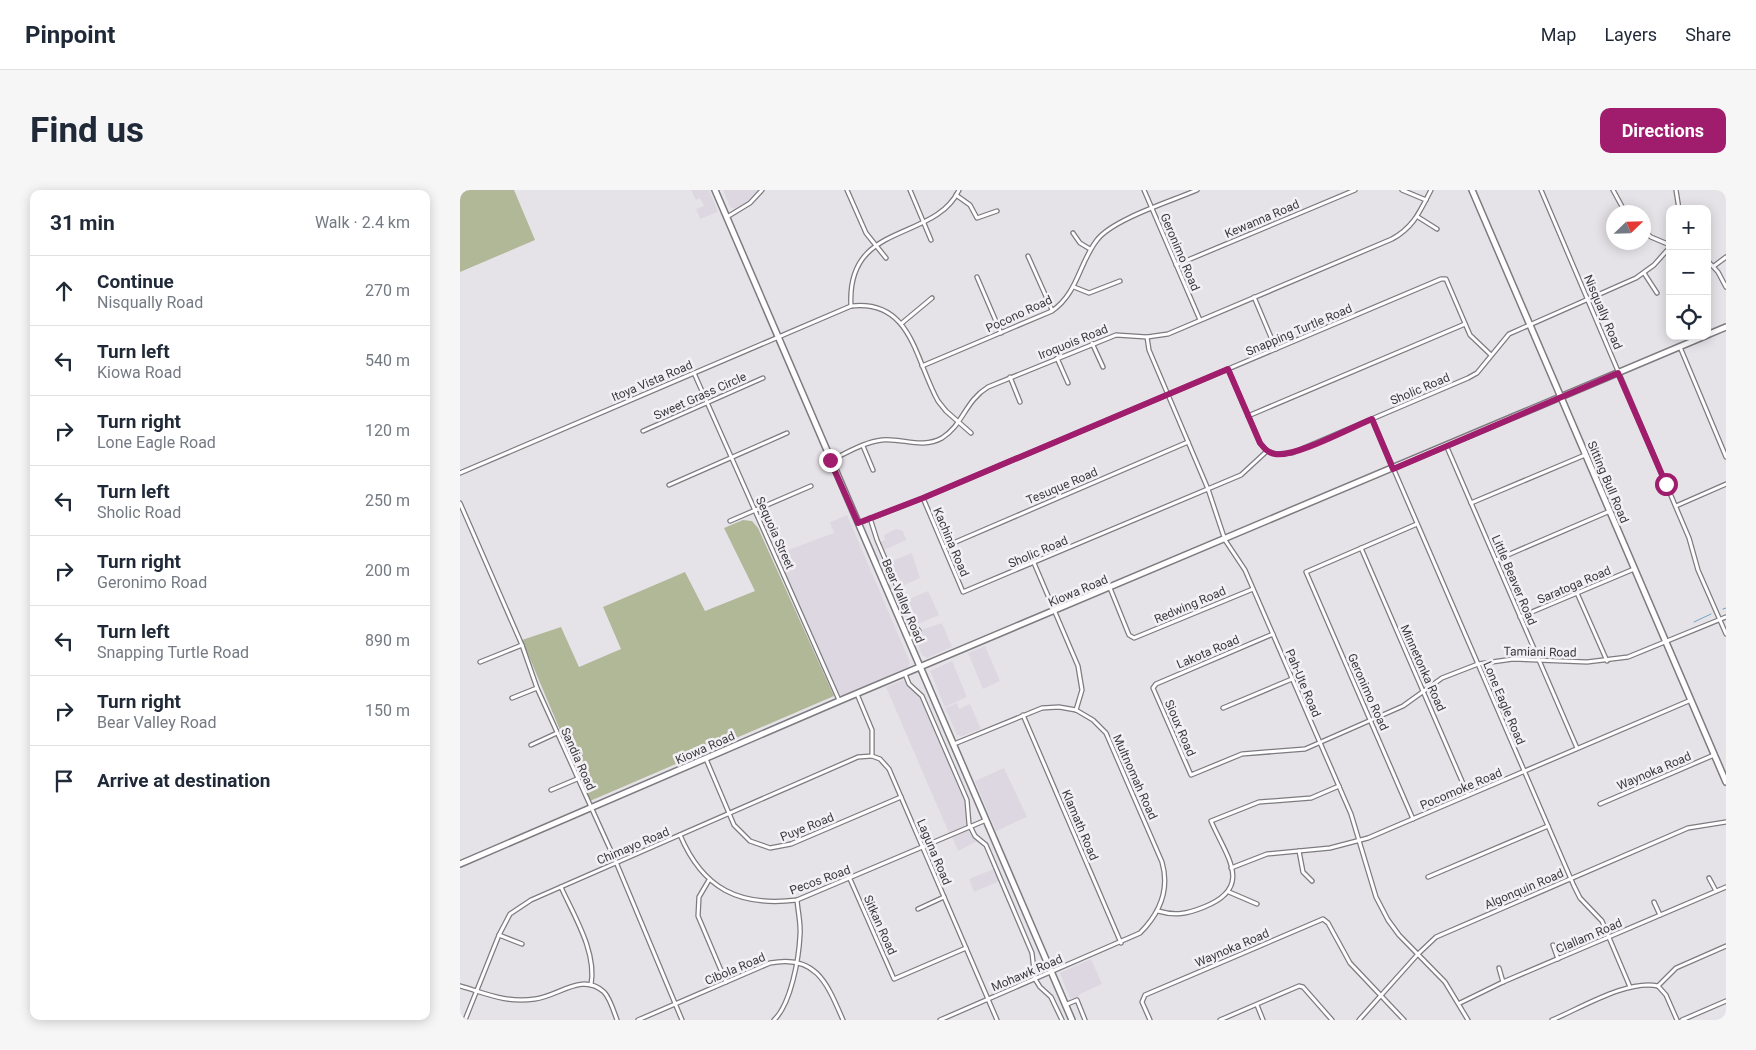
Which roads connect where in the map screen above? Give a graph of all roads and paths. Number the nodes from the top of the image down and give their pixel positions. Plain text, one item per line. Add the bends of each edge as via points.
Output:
1 (715, 190) edge
2 (762, 190) edge
3 (847, 190) edge
4 (910, 190) edge
5 (959, 190) edge
6 (1144, 190) edge
7 (1197, 190) edge
8 (1355, 190) edge
9 (1402, 190) edge
10 (1431, 190) edge
11 (1472, 190) edge
12 (1541, 190) edge
13 (1613, 190) edge
14 (1676, 190) edge
15 (956, 195) junction
16 (1426, 200) junction
17 (1621, 205) edge
18 (1678, 205) edge
19 (1152, 209) junction
20 (997, 211) dead end
21 (1418, 216) junction
22 (727, 217) junction
23 (924, 222) junction
24 (1437, 229) dead end
25 (1073, 233) dead end
26 (1651, 237) edge
27 (931, 240) dead end
28 (1666, 244) edge
29 (875, 246) junction
30 (1090, 249) junction
31 (1667, 250) edge
32 (1028, 256) dead end
33 (1726, 256) edge
34 (886, 258) dead end
35 (1711, 263) edge
36 (1176, 265) junction
37 (1714, 266) junction
38 (1644, 273) junction
39 (977, 278) dead end
40 (1120, 281) dead end
41 (1074, 287) junction
42 (1726, 288) edge
43 (1657, 293) dead end
44 (1254, 297) junction
45 (932, 298) dead end
46 (1588, 300) junction
47 (851, 306) junction
48 (1052, 311) junction
49 (1200, 320) junction
50 (902, 323) junction
51 (1465, 324) junction
52 (1529, 324) junction
53 (1726, 327) edge
54 (1001, 333) junction
55 (1711, 334) edge
56 (778, 337) junction
57 (1147, 337) junction
58 (1697, 340) edge
59 (1092, 343) junction
60 (1680, 347) junction
61 (1276, 349) junction
62 (1491, 355) junction
63 (1057, 358) junction
64 (922, 366) junction
65 (1103, 368) dead end
66 (1228, 369) junction
67 (694, 373) junction
68 (1618, 373) junction
69 (1010, 377) junction
70 (763, 378) dead end
71 (1068, 383) dead end
72 (1168, 394) junction
73 (1560, 397) junction
74 (708, 402) junction
75 (1020, 402) dead end
76 (1248, 416) junction
77 (1372, 419) junction
78 (958, 422) junction
79 (644, 431) dead end
80 (787, 433) dead end
81 (970, 433) dead end
82 (1188, 442) junction
83 (1446, 445) junction
84 (863, 446) junction
85 (1267, 451) junction
86 (1585, 455) junction
87 (732, 457) junction
88 (1726, 458) edge
89 (830, 460) junction
90 (1393, 469) junction
91 (873, 470) dead end
92 (460, 473) edge
93 (1726, 484) edge
94 (668, 485) dead end
95 (811, 486) dead end
96 (1208, 489) junction
97 (923, 498) junction
98 (460, 503) edge
99 (1471, 503) junction
100 (1676, 506) junction
101 (756, 510) junction
102 (1610, 511) junction
103 (870, 518) junction
104 (730, 522) dead end
105 (858, 523) junction
106 (1417, 524) junction
107 (1225, 540) junction
108 (944, 547) junction
109 (1361, 548) junction
110 (1496, 560) junction
111 (1034, 563) junction
112 (1634, 569) junction
113 (1110, 588) junction
114 (1253, 589) junction
115 (963, 592) joint
116 (1577, 593) junction
117 (1054, 612) junction
118 (1520, 617) junction
119 (1726, 617) edge
120 (1720, 620) junction
121 (1272, 634) junction
122 (1726, 634) edge
123 (908, 640) junction
124 (1666, 643) junction
125 (522, 645) junction
126 (1539, 659) junction
127 (1607, 661) junction
128 (480, 662) dead end
129 (1478, 664) junction
130 (920, 668) junction
131 (905, 674) junction
132 (1292, 679) junction
133 (537, 688) junction
134 (1153, 688) joint
135 (1423, 691) junction
136 (857, 694) junction
137 (512, 698) dead end
138 (1691, 700) junction
139 (840, 701) junction
140 (1223, 708) dead end
141 (1076, 710) junction
142 (1023, 715) junction
143 (1370, 720) junction
144 (557, 733) junction
145 (1320, 742) junction
146 (531, 745) dead end
147 (954, 745) junction
148 (1577, 748) junction
149 (1714, 754) junction
150 (872, 756) junction
151 (706, 759) junction
152 (1524, 771) junction
153 (1191, 775) joint
154 (577, 779) junction
155 (1726, 782) edge
156 (1339, 786) junction
157 (551, 790) dead end
158 (1468, 795) junction
159 (901, 797) junction
160 (1600, 804) dead end
161 (592, 808) junction
162 (729, 814) junction
163 (1413, 819) junction
164 (986, 820) junction
165 (1726, 822) edge
166 (1548, 826) junction
167 (970, 827) junction
168 (680, 835) junction
169 (1360, 840) junction
170 (922, 847) junction
171 (1299, 851) junction
172 (616, 862) junction
173 (460, 864) edge
174 (1231, 868) junction
175 (1428, 877) dead end
176 (1709, 878) dead end
177 (850, 879) junction
178 (1571, 879) junction
179 (708, 880) junction
180 (1312, 881) dead end
181 (562, 887) junction
182 (1726, 887) edge
183 (1716, 891) junction
184 (1229, 892) junction
185 (944, 897) junction
186 (797, 900) junction
187 (1654, 902) dead end
188 (1257, 904) dead end
189 (918, 908) dead end
190 (1158, 911) junction
191 (1660, 916) junction
192 (499, 935) junction
193 (1610, 937) junction
194 (1121, 943) junction
195 (522, 944) dead end
196 (1553, 945) dead end
197 (1726, 946) edge
198 (966, 948) junction
199 (1418, 954) junction
200 (1558, 959) junction
201 (796, 962) junction
202 (1499, 968) dead end
203 (1051, 973) junction
204 (1035, 978) junction
205 (726, 982) junction
206 (1504, 982) junction
207 (591, 984) junction
208 (460, 986) edge
209 (1630, 986) junction
210 (1658, 986) junction
211 (477, 991) junction
212 (1382, 994) junction
213 (988, 999) junction
214 (1726, 1001) edge
215 (675, 1004) junction
216 (1460, 1004) junction
217 (1065, 1005) junction
218 (1257, 1005) junction
219 (464, 1020) edge
220 (617, 1020) edge
221 (638, 1020) edge
222 (682, 1020) edge
223 (774, 1020) edge
224 (843, 1020) edge
225 (940, 1020) edge
226 (997, 1020) edge
227 (1062, 1020) edge
228 (1072, 1020) edge
229 (1085, 1020) edge
230 (1150, 1020) edge
231 (1220, 1020) edge
232 (1263, 1020) edge
233 (1332, 1020) edge
234 (1359, 1020) edge
235 (1404, 1020) edge
236 (1468, 1020) edge
237 (1552, 1020) edge
238 (1677, 1020) edge
239 (1682, 1020) edge

1 - 22 street, Bear Valley Road
2 - 22 street via 750,203
3 - 29 street
4 - 23 street
5 - 15 street
6 - 19 street, Geronimo Road
7 - 19 street, Pocono Road
8 - 36 street, Kewanna Road
9 - 16 street
10 - 16 street, Iroquois Road
11 - 52 street, Sitting Bull Road
12 - 46 street, Nisqually Road
13 - 17 street
14 - 18 street
15 - 20 street via 970,206 977,218
15 - 23 street via 945,208
16 - 21 street, Iroquois Road
19 - 30 street, Pocono Road via 1109,228
19 - 36 street, Geronimo Road
21 - 24 street
21 - 44 street, Iroquois Road via 1403,233 1392,239
22 - 56 street, Bear Valley Road
23 - 27 street
23 - 29 street via 890,235
25 - 30 street
26 - 28 street
29 - 34 street
29 - 47 street via 860,265 853,283
30 - 41 street, Pocono Road
31 - 38 street, Sholic Road
32 - 48 street
33 - 37 street
35 - 37 street
36 - 49 street, Geronimo Road
37 - 42 street
38 - 43 street
38 - 46 street, Sholic Road
39 - 54 street
40 - 41 street via 1089,293
41 - 48 street, Pocono Road
44 - 49 street, Iroquois Road
44 - 61 street
45 - 50 street
46 - 52 street, Sholic Road
46 - 68 street, Nisqually Road
47 - 50 street via 864,304 880,308
47 - 56 street, Itoya Vista Road
48 - 54 street, Pocono Road
49 - 57 street, Iroquois Road via 1168,334
50 - 64 street
51 - 61 street, Snapping Turtle Road via 1446,279 1441,279
51 - 62 street via 1478,345
51 - 76 street
52 - 62 street, Sholic Road via 1509,334
52 - 73 street, Sitting Bull Road
53 - 55 street, Kiowa Road
54 - 64 street, Pocono Road
56 - 67 street, Itoya Vista Road
56 - 89 street, Bear Valley Road
57 - 59 street, Iroquois Road via 1116,335
57 - 72 street, Pah-Ute Road via 1149,350
58 - 60 street, Kiowa Road
59 - 63 street, Iroquois Road
59 - 65 street
60 - 68 street, Kiowa Road
60 - 88 street
61 - 66 street, Snapping Turtle Road
62 - 77 street, Sholic Road via 1477,373 1468,378
63 - 69 street, Iroquois Road
63 - 71 street
64 - 78 street via 938,401
66 - 72 street, Snapping Turtle Road
66 - 76 street
67 - 74 street, Sequoia Street
67 - 92 street, Itoya Vista Road
68 - 73 street, Kiowa Road
68 - 100 street, Nisqually Road
69 - 75 street
69 - 78 street, Iroquois Road via 980,392
70 - 74 street, Sweet Grass Circle
72 - 82 street, Pah-Ute Road
72 - 97 street, Snapping Turtle Road
73 - 83 street, Kiowa Road
73 - 86 street, Sitting Bull Road
74 - 79 street, Sweet Grass Circle
74 - 87 street, Sequoia Street
76 - 85 street
77 - 85 street, Sholic Road via 1292,453
77 - 90 street, Lone Eagle Road
78 - 81 street
78 - 84 street, Iroquois Road via 949,433 932,442 912,444 882,440
80 - 87 street
82 - 96 street, Pah-Ute Road
82 - 108 street, Tesuque Road
83 - 90 street, Kiowa Road
83 - 99 street, Little Beaver Road
84 - 89 street, Iroquois Road
84 - 91 street
85 - 96 street, Sholic Road via 1241,475
86 - 99 street
86 - 102 street, Sitting Bull Road
87 - 94 street
87 - 101 street, Sequoia Street
89 - 105 street, Bear Valley Road
90 - 106 street, Lone Eagle Road
90 - 107 street, Kiowa Road
93 - 100 street
95 - 101 street
96 - 107 street, Pah-Ute Road
96 - 111 street, Sholic Road
97 - 103 street, Snapping Turtle Road
97 - 108 street, Kachina Road
98 - 125 street, Sandia Road
99 - 110 street, Little Beaver Road
100 - 120 street, Nisqually Road via 1690,538 1698,570
101 - 104 street
101 - 139 street, Sequoia Street
102 - 110 street
102 - 112 street, Sitting Bull Road
103 - 105 street, Snapping Turtle Road
103 - 123 street via 918,631 918,635
105 - 123 street, Bear Valley Road
106 - 109 street
106 - 129 street, Lone Eagle Road
107 - 113 street, Kiowa Road
107 - 114 street, Pah-Ute Road
108 - 115 street, Kachina Road
109 - 135 street, Minnetonka Road
109 - 143 street, Geronimo Road via 1306,572
110 - 118 street, Little Beaver Road
111 - 115 street, Sholic Road
111 - 117 street
112 - 116 street, Saratoga Road
112 - 124 street, Sitting Bull Road
113 - 114 street, Redwing Road via 1134,638
113 - 117 street, Kiowa Road
114 - 121 street, Pah-Ute Road
116 - 118 street, Saratoga Road
116 - 127 street
117 - 130 street, Kiowa Road
117 - 141 street via 1081,677 1082,690
118 - 126 street, Little Beaver Road
119 - 120 street, Tamiani Road
120 - 122 street, Nisqually Road
120 - 124 street, Tamiani Road
121 - 132 street, Pah-Ute Road
121 - 134 street, Lakota Road
123 - 130 street, Bear Valley Road
124 - 127 street, Tamiani Road
124 - 138 street, Sitting Bull Road
125 - 128 street
125 - 133 street, Sandia Road
126 - 127 street, Tamiani Road
126 - 129 street, Tamiani Road
126 - 148 street, Little Beaver Road
129 - 135 street, Tamiani Road via 1442,678
129 - 152 street, Lone Eagle Road
130 - 131 street, Kiowa Road
130 - 147 street, Bear Valley Road
131 - 136 street, Kiowa Road
131 - 167 street via 909,684 922,696 967,799
132 - 140 street
132 - 145 street, Pah-Ute Road
133 - 137 street
133 - 144 street, Sandia Road
134 - 153 street, Sioux Road
135 - 143 street, Tamiani Road via 1403,706
135 - 158 street, Minnetonka Road
136 - 139 street, Kiowa Road
136 - 150 street via 872,730
138 - 148 street, Pocomoke Road
138 - 149 street, Sitting Bull Road
139 - 151 street, Kiowa Road
141 - 142 street, Multnomah Road via 1042,708
141 - 190 street, Multnomah Road via 1106,733 1162,862 1165,888
142 - 147 street, Multnomah Road
142 - 194 street, Klamath Road
143 - 145 street, Tamiani Road
143 - 163 street, Geronimo Road
144 - 146 street
144 - 154 street, Sandia Road
145 - 153 street, Tamiani Road via 1305,748 1242,754
145 - 156 street, Pah-Ute Road
147 - 164 street, Bear Valley Road
148 - 152 street, Pocomoke Road
149 - 155 street, Sitting Bull Road
149 - 160 street, Waynoka Road
150 - 159 street, Laguna Road via 880,759 889,770
150 - 162 street, Chimayo Road via 858,757
151 - 161 street, Kiowa Road
151 - 162 street, Puye Road
152 - 158 street, Pocomoke Road
152 - 166 street, Lone Eagle Road
154 - 157 street
154 - 161 street, Sandia Road
156 - 169 street, Pah-Ute Road
156 - 174 street via 1311,798 1259,802 1211,821
158 - 163 street, Pocomoke Road
159 - 162 street, Puye Road via 780,847 770,848 741,834
159 - 170 street, Laguna Road
161 - 172 street, Sandia Road
161 - 173 street, Kiowa Road
162 - 168 street, Chimayo Road
163 - 169 street, Pocomoke Road
164 - 167 street, Pecos Road
164 - 203 street, Bear Valley Road
165 - 178 street, Algonquin Road via 1688,828
166 - 175 street
166 - 178 street, Lone Eagle Road
167 - 170 street, Pecos Road
167 - 204 street via 986,845 1032,953
168 - 172 street, Chimayo Road
168 - 179 street, Pecos Road via 689,857
169 - 171 street, Pocomoke Road via 1330,848
169 - 199 street, Pah-Ute Road via 1376,897 1388,920
170 - 177 street, Pecos Road
170 - 185 street, Laguna Road
171 - 174 street, Pocomoke Road via 1266,854
171 - 180 street via 1303,872
172 - 181 street, Chimayo Road
172 - 215 street, Sandia Road
174 - 184 street via 1233,880
176 - 183 street
177 - 186 street, Pecos Road
177 - 198 street, Sitkan Road via 894,979
178 - 193 street, Lone Eagle Road via 1580,898 1602,921
178 - 199 street, Algonquin Road via 1436,937
179 - 186 street, Pecos Road via 736,896 751,900 773,903
179 - 205 street via 699,897 698,916
181 - 192 street, Chimayo Road via 530,900 510,914
181 - 207 street via 592,959
182 - 183 street, Clallam Road
183 - 191 street, Clallam Road
184 - 188 street
184 - 190 street via 1221,900 1193,912 1173,915
185 - 189 street
185 - 198 street, Laguna Road
186 - 201 street via 800,935
187 - 191 street
190 - 194 street, Multnomah Road via 1140,933
191 - 193 street, Clallam Road
192 - 195 street
192 - 211 street, Chimayo Road
193 - 200 street, Clallam Road
193 - 209 street, Lone Eagle Road
194 - 203 street, Mohawk Road
196 - 200 street
197 - 210 street via 1676,968
198 - 213 street, Laguna Road
199 - 212 street, Algonquin Road
199 - 216 street, Pah-Ute Road
200 - 206 street, Clallam Road
201 - 205 street, Cibola Road via 770,963
201 - 223 street via 788,999
201 - 224 street via 812,968 825,981
202 - 206 street
203 - 204 street, Mohawk Road
203 - 217 street, Bear Valley Road
204 - 213 street, Mohawk Road
204 - 227 street via 1051,997
205 - 215 street, Cibola Road
206 - 216 street, Clallam Road
207 - 211 street via 577,984 536,999 504,1001
207 - 220 street via 605,993
208 - 211 street
209 - 210 street via 1646,983
209 - 237 street
210 - 238 street via 1666,995
211 - 219 street, Chimayo Road
212 - 230 street, Waynoka Road via 1350,962 1323,919 1145,995 1142,1002
212 - 234 street, Algonquin Road
212 - 235 street
213 - 225 street, Mohawk Road
213 - 226 street, Laguna Road
214 - 239 street
215 - 221 street, Cibola Road
215 - 222 street, Sandia Road
216 - 236 street, Pah-Ute Road
217 - 228 street, Bear Valley Road
217 - 229 street via 1077,1000
218 - 231 street
218 - 232 street
218 - 233 street via 1303,986

